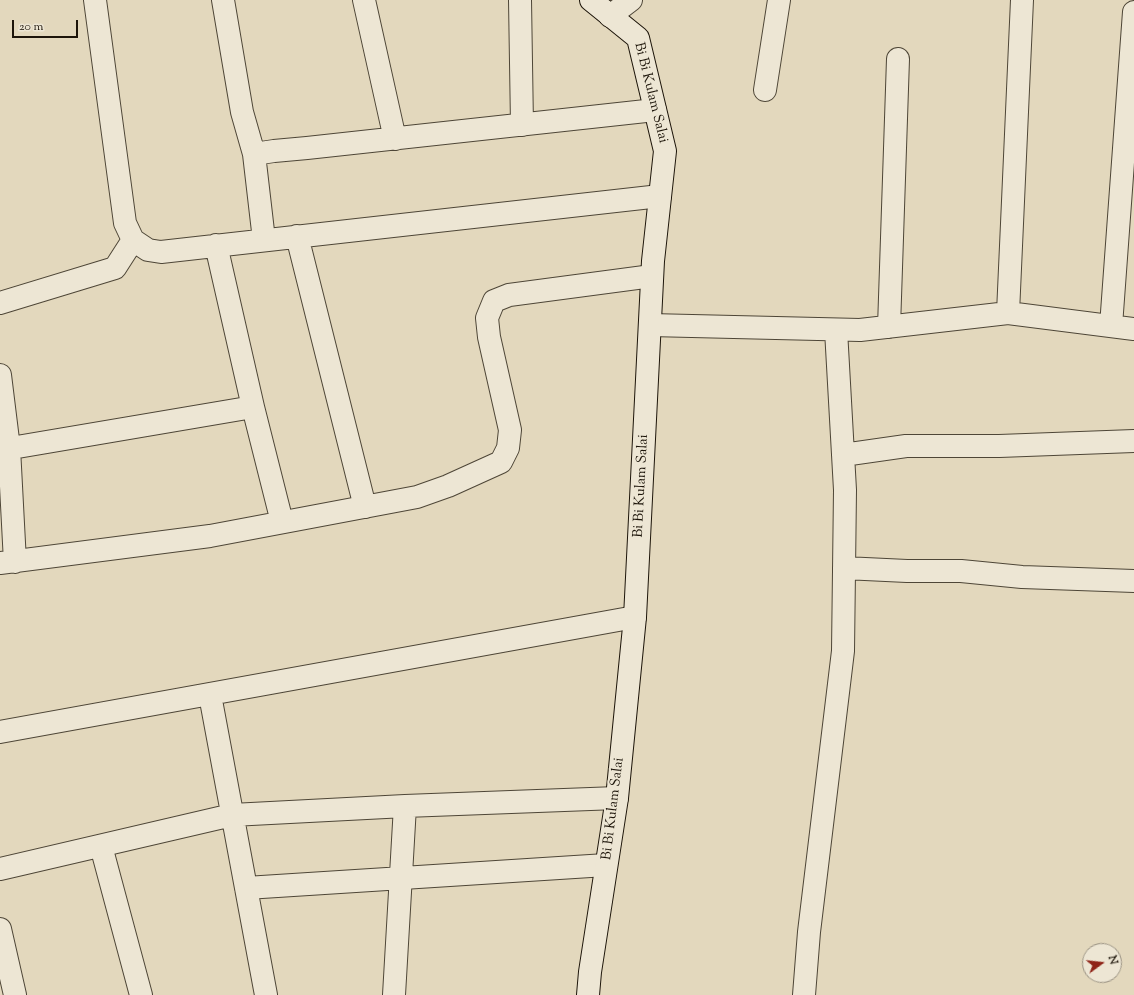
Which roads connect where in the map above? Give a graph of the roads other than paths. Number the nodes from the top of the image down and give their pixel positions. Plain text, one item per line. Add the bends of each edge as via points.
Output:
1 (95, 0) edge
2 (223, 0) edge
3 (364, 0) edge
4 (520, 0) edge
5 (591, 0) edge
6 (631, 0) edge
7 (779, 0) edge
8 (1022, 0) edge
9 (1134, 12) edge
10 (610, 16) junction
11 (898, 59) dead end
12 (765, 90) dead end
13 (655, 110) junction
14 (522, 124) junction
15 (395, 139) junction
16 (254, 154) junction
17 (660, 196) junction
18 (297, 236) junction
19 (133, 240) junction
20 (264, 240) junction
21 (216, 245) junction
22 (652, 276) junction
23 (0, 303) edge
24 (1008, 314) junction
25 (650, 325) junction
26 (1111, 326) junction
27 (889, 327) junction
28 (1134, 329) edge
29 (836, 330) junction
30 (0, 375) edge
31 (253, 408) junction
32 (1134, 441) edge
33 (4, 449) edge
34 (843, 455) junction
35 (365, 507) junction
36 (282, 522) junction
37 (8, 562) edge
38 (844, 568) junction
39 (1134, 581) edge
40 (635, 617) junction
41 (210, 695) junction
42 (0, 732) edge
43 (617, 798) junction
44 (405, 806) junction
45 (232, 815) junction
46 (101, 846) junction
47 (606, 865) junction
48 (0, 869) edge
49 (401, 878) junction
50 (246, 888) junction
51 (0, 929) edge
52 (15, 995) edge
53 (141, 995) edge
54 (266, 995) edge
55 (394, 995) edge
56 (588, 995) edge
57 (804, 995) edge

1 - 19 street via 125,223
2 - 16 street via 242,112
3 - 15 street
4 - 14 street
5 - 10 street, Bi Bi Kulam Salai
6 - 10 street
7 - 12 street
8 - 24 street
9 - 26 street
10 - 13 street, Bi Bi Kulam Salai via 638,38
11 - 27 street
13 - 14 street
13 - 17 street, Bi Bi Kulam Salai via 665,151
14 - 15 street
15 - 16 street
16 - 20 street
17 - 18 street
17 - 22 street, Bi Bi Kulam Salai
18 - 20 street
18 - 35 street
19 - 21 street via 148,250 161,252
19 - 23 street via 115,268
20 - 21 street
21 - 31 street
22 - 25 street, Bi Bi Kulam Salai
22 - 35 street via 509,295 494,302 487,318 489,337 510,430 508,448 501,462 417,497
24 - 26 street
24 - 27 street
25 - 29 street
25 - 40 street, Bi Bi Kulam Salai
26 - 28 street
27 - 29 street
29 - 34 street
30 - 33 street
31 - 33 street
31 - 36 street
32 - 34 street via 1000,446 906,446
33 - 37 street
34 - 38 street
35 - 36 street
36 - 37 street via 210,536
38 - 39 street via 961,571 1022,577
38 - 57 street via 843,651 809,932
40 - 41 street
40 - 43 street, Bi Bi Kulam Salai
41 - 42 street
41 - 45 street
43 - 44 street
43 - 47 street, Bi Bi Kulam Salai
44 - 45 street
44 - 49 street
45 - 46 street
45 - 50 street
46 - 48 street
46 - 53 street
47 - 49 street
47 - 56 street, Bi Bi Kulam Salai
49 - 50 street
49 - 55 street
50 - 54 street
51 - 52 street

